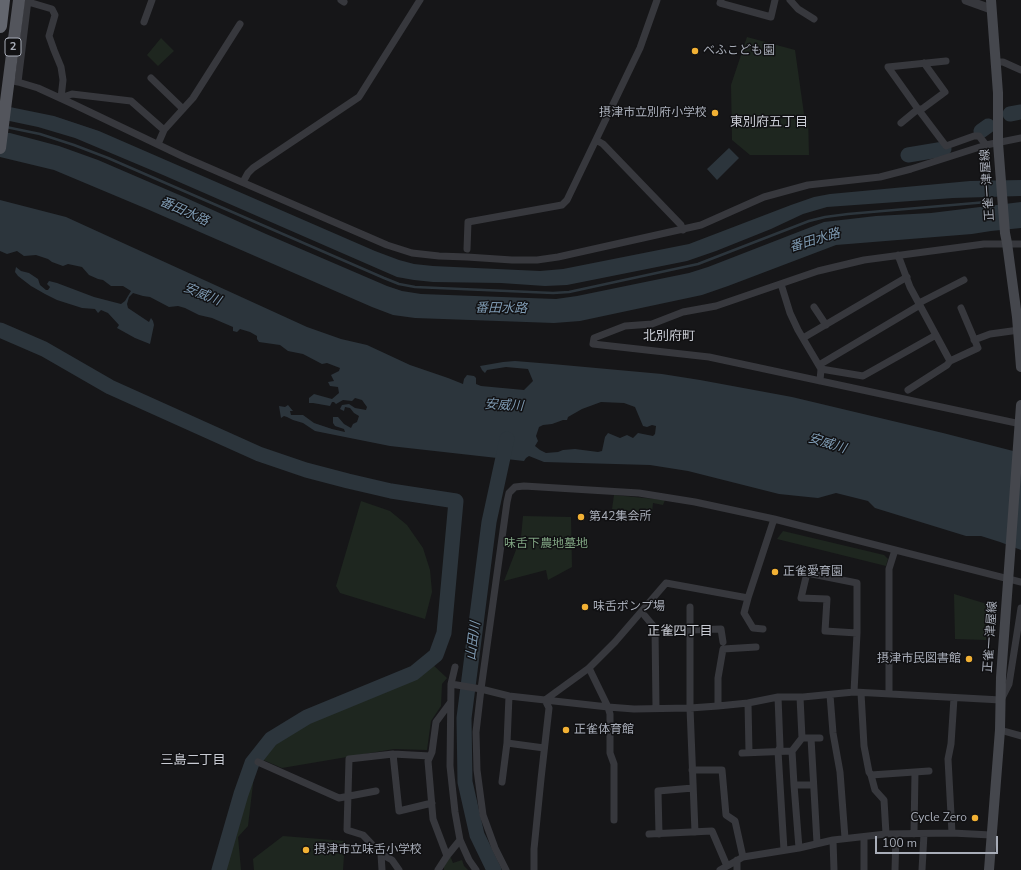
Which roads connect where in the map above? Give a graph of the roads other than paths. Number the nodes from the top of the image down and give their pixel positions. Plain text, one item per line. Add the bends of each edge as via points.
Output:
1 (3, 0) edge
2 (152, 0) edge
3 (420, 0) edge
4 (657, 0) edge
5 (721, 0) edge
6 (775, 0) edge
7 (790, 0) edge
8 (966, 0) edge
9 (25, 1) edge
10 (991, 4) edge
11 (814, 19) dead end
12 (144, 22) dead end
13 (240, 24) dead end
14 (0, 26) edge
15 (946, 61) dead end
16 (996, 62) junction
17 (924, 63) junction
18 (1021, 70) edge
19 (151, 78) dead end
20 (61, 98) junction
21 (183, 109) junction
22 (918, 109) junction
23 (901, 123) dead end
24 (164, 130) junction
25 (1021, 138) edge
26 (596, 140) junction
27 (158, 144) junction
28 (998, 144) junction
29 (986, 145) junction
30 (0, 148) edge
31 (243, 182) junction
32 (683, 230) junction
33 (1006, 238) junction
34 (1021, 243) edge
35 (467, 249) dead end
36 (898, 255) junction
37 (907, 277) junction
38 (964, 280) dead end
39 (782, 284) junction
40 (919, 304) junction
41 (814, 307) dead end
42 (961, 308) dead end
43 (1019, 317) edge
44 (826, 325) junction
45 (1019, 330) junction
46 (936, 335) junction
47 (803, 338) junction
48 (974, 340) junction
49 (1020, 345) edge
50 (950, 361) junction
51 (820, 367) junction
52 (1021, 367) edge
53 (820, 380) junction
54 (908, 390) dead end
55 (1021, 405) edge
56 (1020, 426) edge
57 (774, 519) junction
58 (895, 550) junction
59 (1009, 573) junction
60 (1021, 582) edge
61 (748, 598) junction
62 (690, 607) dead end
63 (1021, 608) edge
64 (646, 616) dead end
65 (763, 629) dead end
66 (690, 630) junction
67 (858, 633) junction
68 (722, 642) dead end
69 (756, 647) dead end
70 (455, 667) dead end
71 (589, 668) junction
72 (451, 684) junction
73 (481, 689) junction
74 (858, 693) junction
75 (889, 694) junction
76 (830, 695) junction
77 (509, 696) junction
78 (778, 697) junction
79 (800, 697) junction
80 (954, 698) junction
81 (545, 700) junction
82 (1001, 700) junction
83 (450, 703) junction
84 (748, 703) junction
85 (718, 706) junction
86 (608, 707) junction
87 (656, 708) junction
88 (690, 708) junction
89 (1000, 730) junction
90 (1021, 736) edge
91 (802, 738) junction
92 (810, 738) junction
93 (820, 738) dead end
94 (507, 743) junction
95 (544, 748) junction
96 (778, 751) junction
97 (792, 751) junction
98 (393, 754) junction
99 (430, 756) junction
100 (258, 762) dead end
101 (692, 770) junction
102 (929, 771) dead end
103 (915, 772) junction
104 (871, 775) junction
105 (502, 782) dead end
106 (794, 785) junction
107 (813, 785) junction
108 (693, 788) junction
109 (376, 791) dead end
110 (348, 797) junction
111 (432, 804) junction
112 (614, 820) dead end
113 (695, 832) junction
114 (952, 833) junction
115 (649, 834) dead end
116 (659, 834) junction
117 (886, 834) junction
118 (896, 834) junction
119 (914, 834) junction
120 (924, 834) junction
121 (991, 835) junction
122 (864, 837) junction
123 (845, 838) junction
124 (460, 840) junction
125 (833, 840) junction
126 (817, 844) junction
127 (799, 848) junction
128 (784, 850) junction
129 (381, 854) junction
130 (447, 856) junction
131 (740, 859) junction
132 (727, 866) junction
133 (382, 870) edge
134 (399, 870) edge
135 (438, 870) edge
136 (476, 870) edge
137 (506, 870) edge
138 (534, 870) edge
139 (720, 870) edge
140 (737, 870) edge
141 (834, 870) edge
142 (864, 870) edge
143 (895, 870) edge
144 (922, 870) edge
145 (989, 870) edge

1 - 14 highway
2 - 12 street
3 - 31 street via 359,97 253,168
4 - 26 street via 640,48
5 - 6 street via 720,3 771,17
7 - 11 street via 798,9
8 - 10 street
9 - 20 street via 52,9 55,15 49,36 61,67
9 - 20 street via 15,82
9 - 30 main road, 2 via 6,94
10 - 16 main road, 正雀一津屋線
13 - 21 street via 193,98
15 - 17 street
16 - 18 street via 1003,62
16 - 28 main road, 正雀一津屋線
17 - 22 street via 945,92 922,109
17 - 22 street via 888,67
19 - 21 street
20 - 24 street via 72,94 131,101
20 - 27 street
21 - 24 street
22 - 23 street
22 - 29 street via 946,146 974,136 979,136
24 - 27 street
25 - 28 street
26 - 32 street via 640,182
26 - 35 street via 567,200 562,205 468,222
27 - 31 street
28 - 29 street
28 - 33 main road, 正雀一津屋線
29 - 32 street via 880,177 808,185 764,197 701,225
31 - 32 street via 387,245 433,256 537,260
33 - 34 street
33 - 36 street via 984,244
33 - 43 main road, 正雀一津屋線
36 - 37 street
36 - 39 street via 818,271
37 - 40 street
37 - 44 street
38 - 40 street
39 - 47 street via 790,313
39 - 53 street via 716,306 683,312 652,324 625,326 594,338 593,344 709,357
40 - 46 street
40 - 51 street
41 - 44 street
42 - 48 street
43 - 45 main road, 正雀一津屋線
44 - 47 street
45 - 48 street via 990,334
45 - 49 main road, 正雀一津屋線
46 - 50 street
46 - 51 street via 863,376
47 - 51 street
48 - 50 street via 978,348
49 - 52 main road, 正雀一津屋線
50 - 54 street
51 - 53 street
53 - 56 street
55 - 56 main road, 正雀一津屋線
56 - 59 main road, 正雀一津屋線
57 - 58 street
57 - 61 street
57 - 73 street via 639,493 515,487 509,493 507,502
58 - 59 street
58 - 75 street via 890,569
59 - 60 street
59 - 82 main road, 正雀一津屋線
61 - 65 street via 744,613 753,628
61 - 71 street via 666,583
62 - 66 street
63 - 82 street via 1009,684
64 - 87 street via 655,628
66 - 68 street via 721,629
66 - 88 street
67 - 67 street via 857,583 807,572 801,598 827,599 825,632
67 - 74 street
69 - 85 street via 723,648 718,678
70 - 72 street
71 - 81 street
71 - 86 street
72 - 73 street
72 - 83 street
73 - 77 street
73 - 137 street via 476,732 477,770 483,815
74 - 75 street
74 - 76 street
74 - 104 street via 864,746
75 - 80 street
76 - 79 street
76 - 123 street
77 - 81 street
77 - 94 street
78 - 79 street
78 - 84 street
78 - 96 street
79 - 91 street
80 - 82 street
80 - 114 street via 948,759
81 - 86 street
81 - 95 street via 549,708
82 - 89 main road, 正雀一津屋線
83 - 99 street via 436,722
83 - 124 street via 450,766 454,812
84 - 85 street
84 - 96 street via 746,752
85 - 88 street
86 - 87 street
86 - 112 street via 610,753 614,764
87 - 88 street
88 - 101 street
89 - 90 street
89 - 121 main road, 正雀一津屋線
91 - 92 street
91 - 97 street
92 - 93 street
92 - 107 street
94 - 95 street
94 - 105 street
95 - 138 street
96 - 97 street
96 - 128 street
97 - 106 street
98 - 99 street
98 - 110 street via 349,759
98 - 111 street via 399,811
99 - 111 street via 428,761
100 - 110 street via 339,798
101 - 108 street
101 - 131 street via 722,770 726,814 735,821
102 - 103 street
103 - 104 street
103 - 119 street
104 - 117 street via 875,790 884,800
106 - 107 street
106 - 127 street
107 - 126 street
108 - 113 street
108 - 116 street via 658,791
109 - 110 street
110 - 129 street via 347,830 363,835
111 - 130 street via 433,818
113 - 116 street
113 - 132 street via 712,831
114 - 120 street
114 - 121 street
115 - 116 street
117 - 118 street
117 - 122 street
118 - 119 street
118 - 143 street
119 - 120 street
120 - 144 street
121 - 145 main road, 正雀一津屋線
122 - 123 street
122 - 142 street
123 - 125 street
124 - 130 street
124 - 136 street
125 - 126 street
125 - 141 street
126 - 127 street
127 - 128 street
128 - 131 street
129 - 133 street
129 - 134 street via 392,860
130 - 135 street
131 - 132 street
131 - 140 street
132 - 139 street

